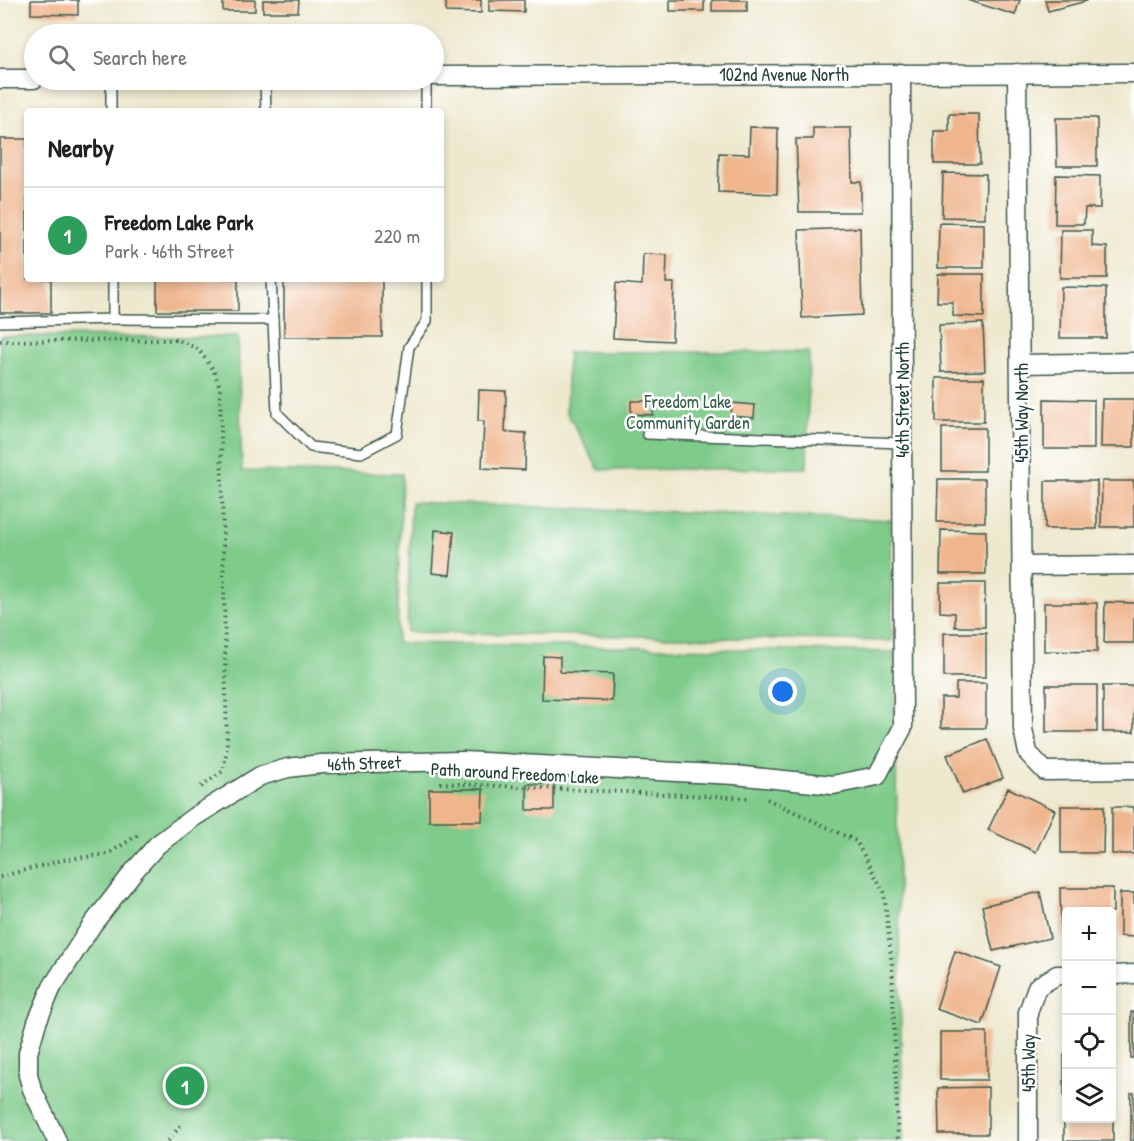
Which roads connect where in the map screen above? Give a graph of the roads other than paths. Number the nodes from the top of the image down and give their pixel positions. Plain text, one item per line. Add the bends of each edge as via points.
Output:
1 (1017, 73) junction
2 (1134, 73) edge
3 (901, 74) junction
4 (444, 76) edge
5 (0, 79) edge
6 (24, 79) edge
7 (111, 90) edge
8 (265, 90) edge
9 (426, 90) edge
10 (111, 108) edge
11 (266, 108) edge
12 (426, 108) edge
13 (113, 282) edge
14 (271, 282) edge
15 (427, 282) edge
16 (113, 319) junction
17 (273, 320) junction
18 (0, 322) edge
19 (1134, 362) edge
20 (1021, 364) junction
21 (647, 434) dead end
22 (902, 443) junction
23 (1134, 565) edge
24 (1022, 566) junction
25 (903, 727) joint
26 (1134, 770) edge
27 (1134, 974) edge
28 (1062, 975) edge
29 (1116, 975) edge
30 (57, 1141) edge
31 (1028, 1141) edge

1 - 2 street, 102nd Avenue North
1 - 3 street, 102nd Avenue North
1 - 20 street, 45th Way North
3 - 4 street, 102nd Avenue North
3 - 22 street, 46th Street North
5 - 6 street
7 - 10 lane
8 - 11 lane
9 - 12 lane
13 - 16 lane
14 - 17 lane
15 - 17 lane via 427,321 409,347 397,434 362,453 311,447 277,413
16 - 17 lane
16 - 18 lane
19 - 20 street
20 - 24 street, 45th Way North
21 - 22 lane
22 - 25 street, 46th Street North
23 - 24 street
24 - 26 street, 45th Way North via 1023,729 1028,753 1045,771
25 - 30 street, 46th Street via 877,776 832,785 735,775 463,761 321,764 260,776 194,817 158,845 92,925 52,987 28,1053 28,1075
27 - 29 street
28 - 31 street, 45th Way via 1037,987 1028,1012

